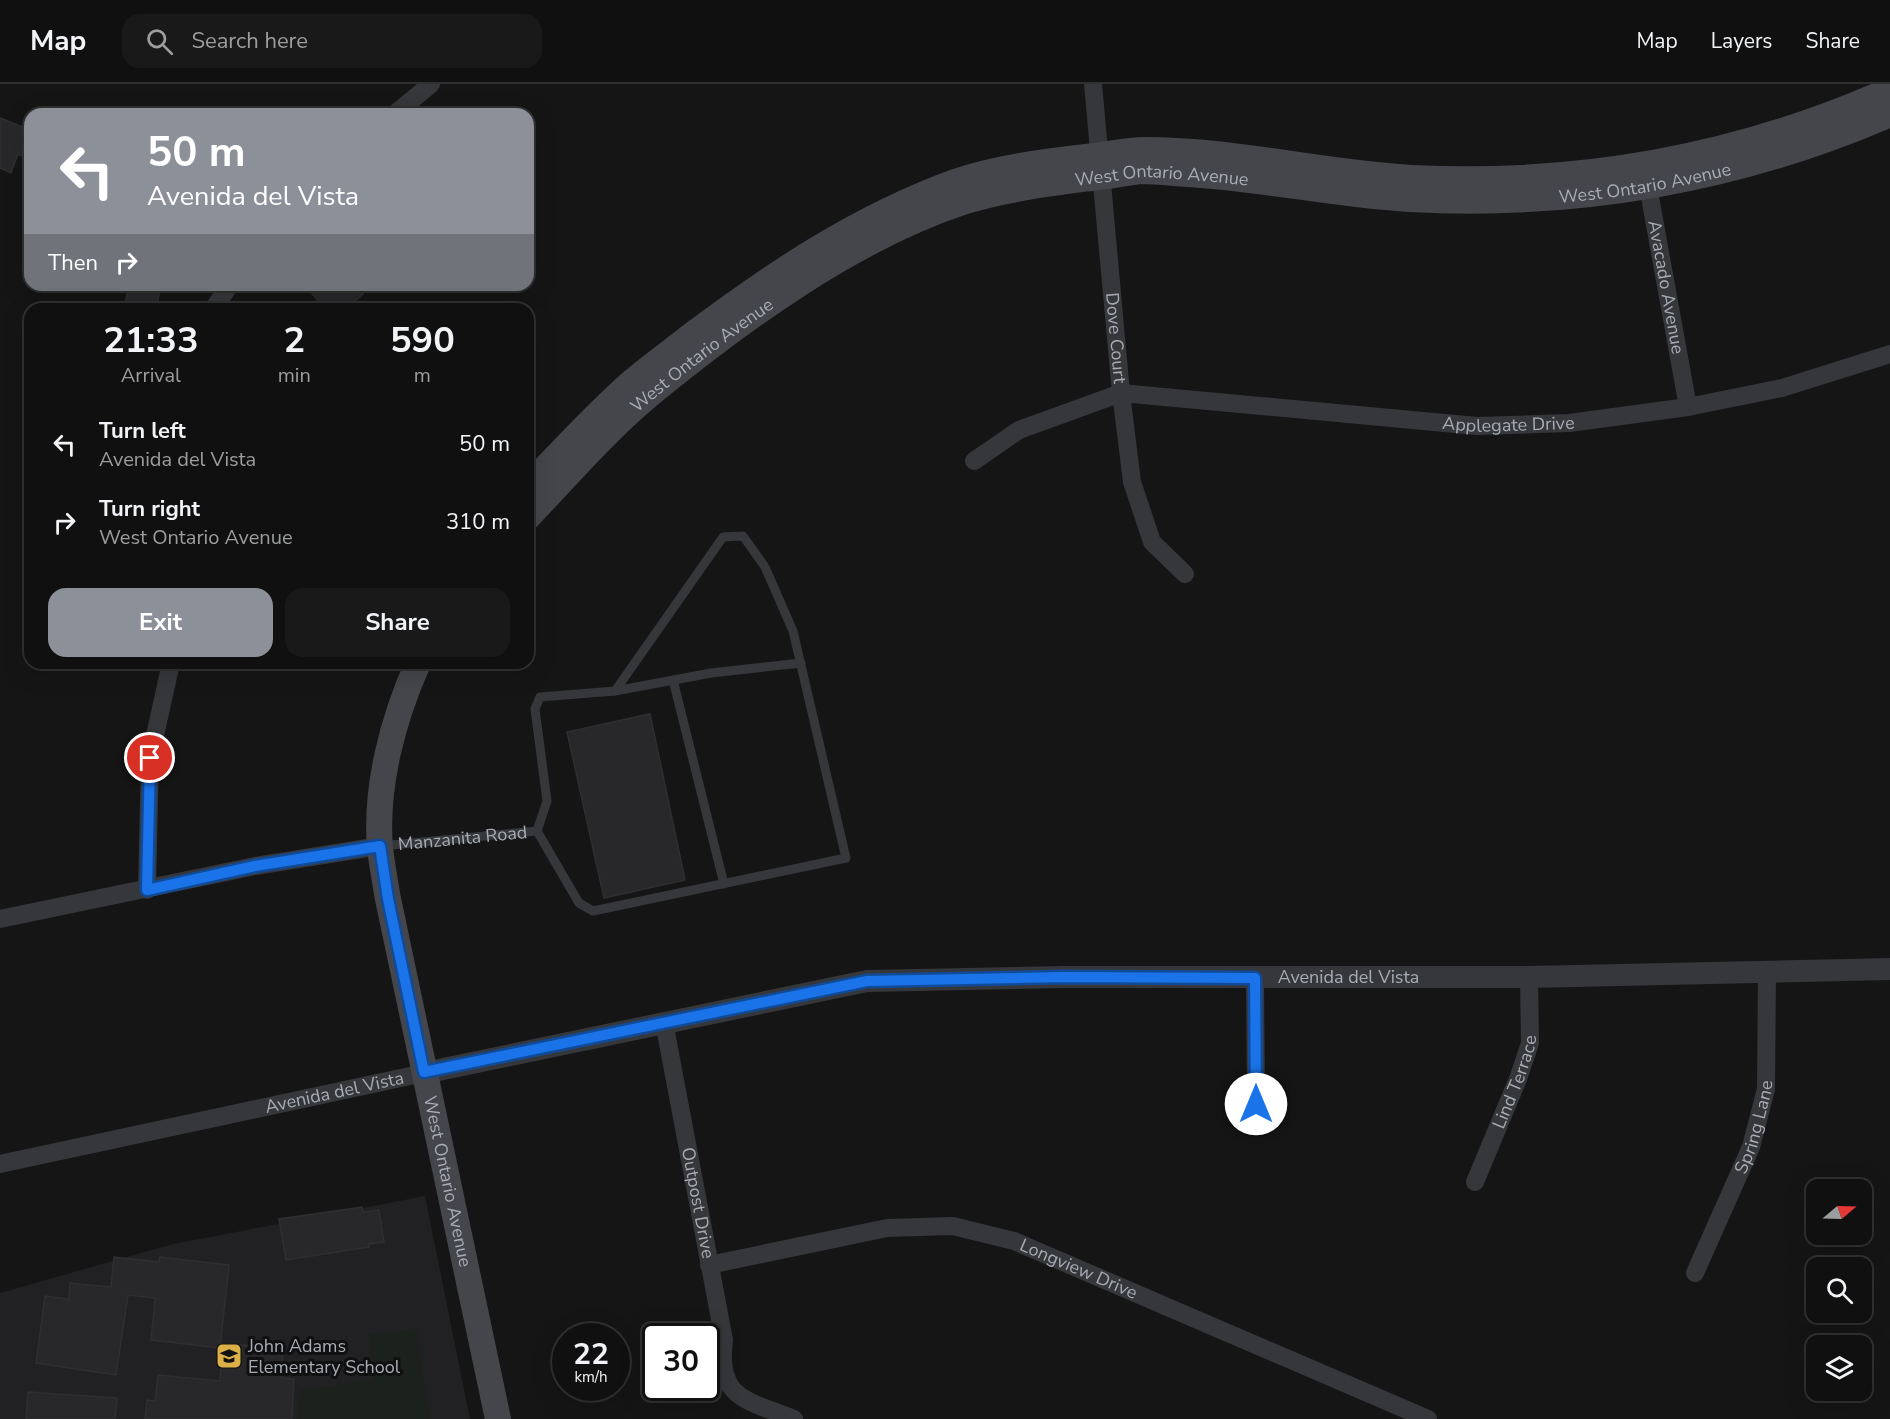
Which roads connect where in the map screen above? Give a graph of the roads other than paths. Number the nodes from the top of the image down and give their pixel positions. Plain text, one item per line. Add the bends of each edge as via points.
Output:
1 (431, 84) edge
2 (1093, 84) edge
3 (1890, 90) edge
4 (402, 108) edge
5 (1890, 114) edge
6 (1102, 166) junction
7 (1646, 177) junction
8 (1890, 354) edge
9 (1121, 393) junction
10 (1688, 406) junction
11 (974, 461) dead end
12 (534, 480) edge
13 (534, 511) edge
14 (1185, 574) dead end
15 (801, 663) junction
16 (170, 669) edge
17 (415, 669) edge
18 (673, 680) junction
19 (615, 691) junction
20 (537, 831) junction
21 (380, 846) junction
22 (724, 884) junction
23 (147, 890) junction
24 (0, 919) edge
25 (1890, 969) edge
26 (1767, 972) junction
27 (1529, 977) junction
28 (1255, 978) junction
29 (664, 1022) junction
30 (424, 1072) junction
31 (1256, 1104) dead end
32 (0, 1164) edge
33 (1475, 1182) dead end
34 (709, 1265) junction
35 (1695, 1273) dead end
36 (498, 1419) edge
37 (794, 1419) edge
38 (1428, 1419) edge

1 - 4 street
2 - 6 street, Dove Court
3 - 7 main road, West Ontario Avenue via 1844,111
5 - 7 main road, West Ontario Avenue via 1768,158
6 - 7 main road, West Ontario Avenue via 1408,199 1577,197
6 - 9 street, Dove Court
6 - 12 main road, West Ontario Avenue via 1008,168 958,181 836,237 759,285 633,381
6 - 13 main road, West Ontario Avenue via 964,202 896,230 847,256 772,303 647,397
7 - 10 street, Avacado Avenue
8 - 10 street, Applegate Drive via 1782,388
9 - 10 street, Applegate Drive via 1477,426 1569,423
9 - 11 street via 1019,430
9 - 14 street, Dove Court via 1132,482 1152,542
15 - 18 lane
15 - 19 lane via 793,631 765,567 743,536 723,537
15 - 22 lane via 846,858
16 - 23 street via 150,758
17 - 21 main road, West Ontario Avenue via 401,702 387,762
18 - 19 lane
18 - 22 lane
19 - 20 lane via 540,697 535,710 547,801
20 - 21 lane, Manzanita Road
20 - 22 lane via 579,903 593,911
21 - 23 street, Manzanita Road via 255,866
21 - 30 main road, West Ontario Avenue
23 - 24 street, Manzanita Road
25 - 26 street, Avenida del Vista
26 - 27 street, Avenida del Vista
26 - 35 street, Spring Lane via 1766,1089 1750,1147
27 - 28 street, Avenida del Vista
27 - 33 street, Lind Terrace via 1530,1043
28 - 29 street, Avenida del Vista via 867,981
28 - 31 street
29 - 30 street, Avenida del Vista
29 - 34 street, Outpost Drive
30 - 32 street, Avenida del Vista
30 - 36 main road, West Ontario Avenue
34 - 37 street, Outpost Drive via 724,1340 721,1363 727,1383 742,1399
34 - 38 street, Longview Drive via 887,1228 953,1226 1014,1241

